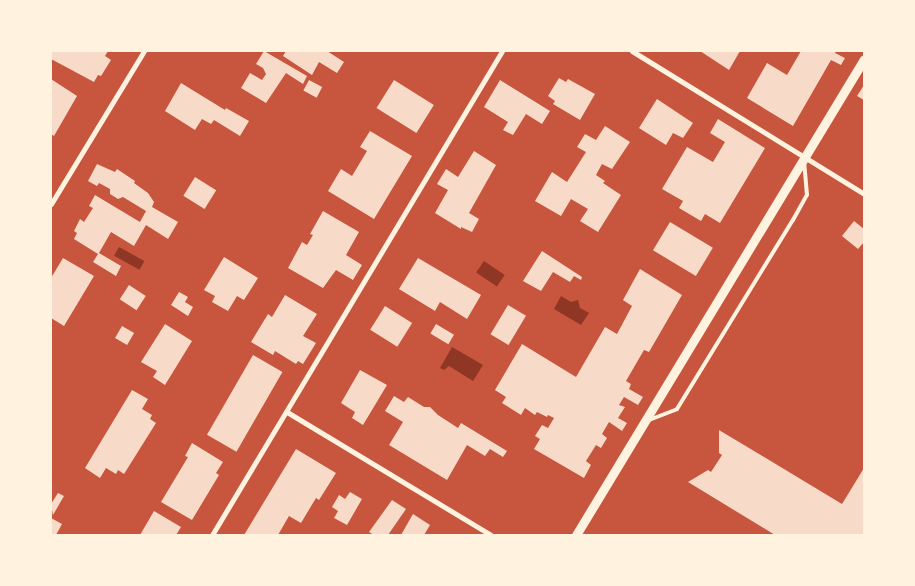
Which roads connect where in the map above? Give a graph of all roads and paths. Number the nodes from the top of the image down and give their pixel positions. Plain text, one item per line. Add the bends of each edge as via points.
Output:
1 (144, 51) edge
2 (502, 51) edge
3 (632, 51) edge
4 (864, 59) edge
5 (804, 156) junction
6 (864, 194) edge
7 (51, 204) edge
8 (287, 412) junction
9 (644, 422) junction
10 (212, 535) edge
11 (491, 535) edge
12 (576, 535) edge

1 - 7 street
2 - 8 street
3 - 5 street
4 - 5 street
5 - 6 street
5 - 9 street
5 - 9 lane via 807,195 793,220 677,409
8 - 10 street
8 - 11 street
9 - 12 street

